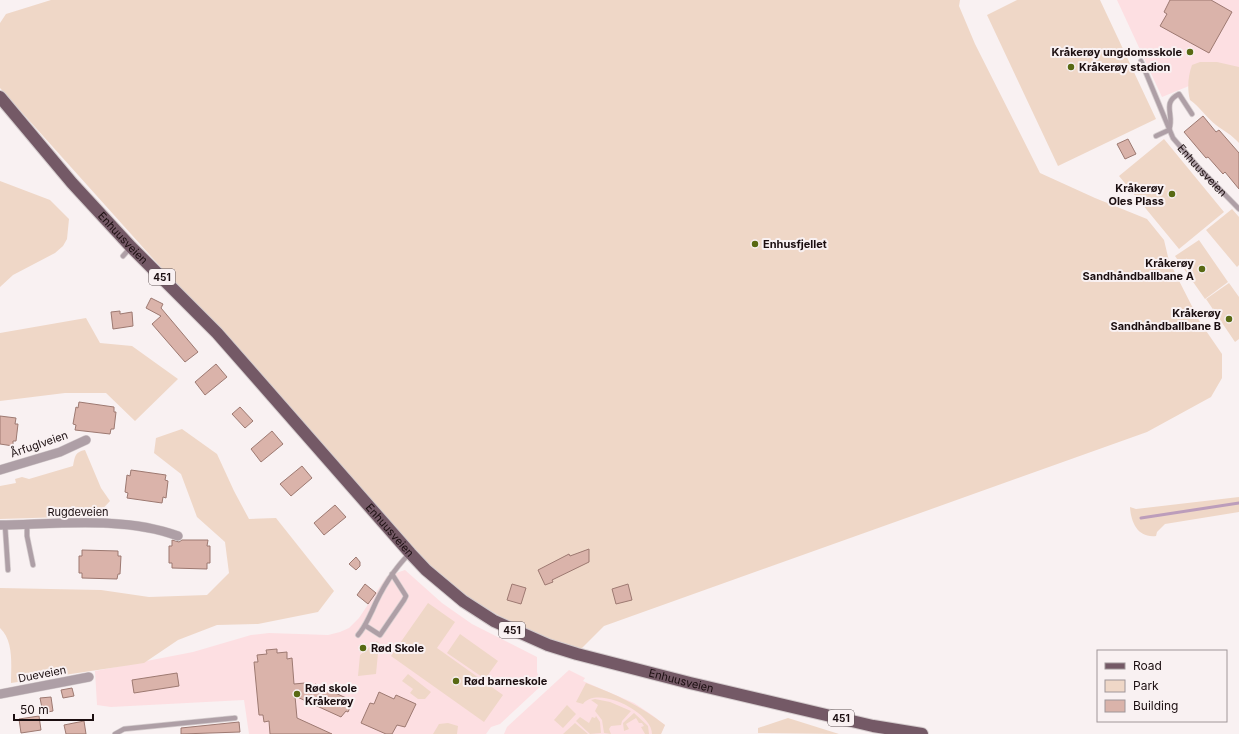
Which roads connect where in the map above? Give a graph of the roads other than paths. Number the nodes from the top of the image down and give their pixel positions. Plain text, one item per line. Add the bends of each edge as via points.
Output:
1 (1141, 61) dead end
2 (0, 97) edge
3 (1192, 114) dead end
4 (1169, 130) junction
5 (1156, 136) dead end
6 (1239, 209) edge
7 (86, 440) dead end
8 (0, 470) edge
9 (2, 525) edge
10 (27, 525) junction
11 (178, 536) dead end
12 (410, 553) junction
13 (33, 565) dead end
14 (8, 570) dead end
15 (392, 574) junction
16 (366, 626) junction
17 (358, 635) dead end
18 (89, 677) dead end
19 (0, 694) edge
20 (235, 718) dead end
21 (115, 734) edge
22 (922, 734) edge

1 - 4 lane, Enhuusveien
2 - 12 main road, Enhuusveien / 451 via 127,252 217,333
3 - 4 lane via 1179,94 1173,97 1169,104 1172,123
4 - 5 lane
4 - 6 lane, Enhuusveien via 1198,167
7 - 8 street, Årfuglveien via 60,452
9 - 10 street, Rugdeveien
9 - 14 lane
10 - 11 street, Rugdeveien via 100,522 163,530
10 - 13 lane
12 - 15 lane
12 - 22 main road, Enhuusveien / 451 via 463,601 494,621 548,645 690,683 874,726
15 - 16 lane
15 - 16 lane via 406,596 404,600 380,635
16 - 17 lane
18 - 19 street, Dueveien
20 - 21 lane via 124,729

